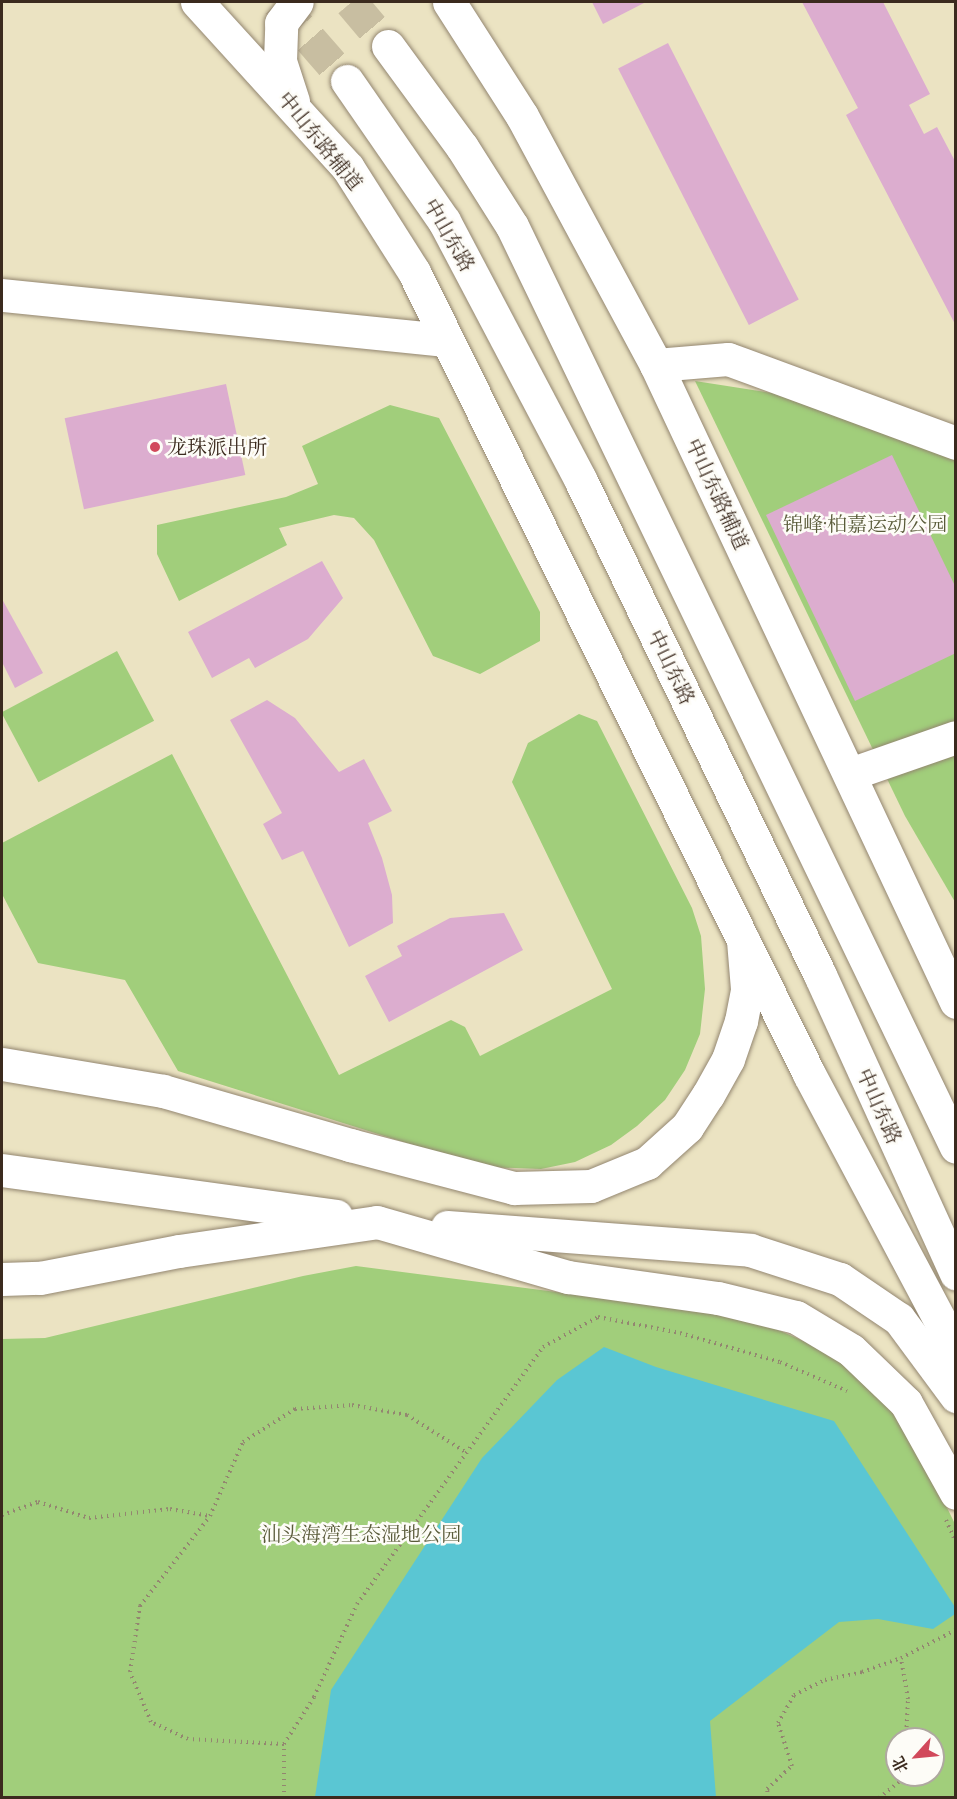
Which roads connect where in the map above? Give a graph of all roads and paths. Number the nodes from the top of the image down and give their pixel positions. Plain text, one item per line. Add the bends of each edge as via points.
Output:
1 (197, 2) edge
2 (297, 2) edge
3 (448, 5) edge
4 (388, 46) tunnel mouth
5 (347, 81) tunnel mouth
6 (294, 106) junction
7 (2, 295) edge
8 (447, 340) junction
9 (656, 365) junction
10 (956, 443) edge
11 (956, 737) edge
12 (850, 774) junction
13 (743, 940) junction
14 (956, 1002) edge
15 (2, 1064) edge
16 (956, 1148) edge
17 (2, 1170) edge
18 (376, 1222) junction
19 (956, 1274) edge
20 (2, 1279) edge
21 (956, 1350) edge
22 (851, 1393) dead end
23 (956, 1396) edge
24 (467, 1453) junction
25 (949, 1503) edge
26 (2, 1515) edge
27 (210, 1516) junction
28 (956, 1542) edge
29 (956, 1630) edge
30 (901, 1658) junction
31 (907, 1727) edge
32 (284, 1744) junction
33 (892, 1787) edge
34 (284, 1797) edge
35 (768, 1797) edge
36 (879, 1797) edge

1 - 6 main road, 中山东路辅道
2 - 6 main road via 281,23 280,61
3 - 9 main road, 中山东路辅道 via 522,116
4 - 16 main road via 462,147 512,226
5 - 19 main road, 中山东路 via 444,221 580,479 820,975
6 - 8 main road, 中山东路辅道 via 348,168 414,272
7 - 8 main road
8 - 13 main road, 中山东路辅道
9 - 10 main road via 728,359
9 - 12 main road, 中山东路辅道
11 - 12 main road
12 - 14 main road, 中山东路辅道
13 - 15 main road via 747,989 741,1021 728,1059 708,1095 687,1127 647,1163 591,1186 514,1188 163,1091
13 - 21 main road, 中山东路辅道 via 809,1074
17 - 18 main road
18 - 20 main road via 179,1251 40,1278
18 - 23 main road via 750,1250 840,1279 898,1319
18 - 25 main road via 568,1277 718,1298 796,1317 851,1350 906,1403
22 - 24 path via 780,1362 680,1333 598,1317 543,1347
24 - 27 path via 407,1415 351,1405 295,1409 243,1442
24 - 32 path via 357,1604 314,1697
25 - 28 path
26 - 27 path via 38,1502 89,1518 170,1509
27 - 32 path via 141,1606 130,1672 151,1722 188,1739
29 - 30 path
30 - 31 path via 908,1699
30 - 35 path via 825,1680 794,1695 778,1723 792,1766 767,1789
32 - 34 path
33 - 36 path

